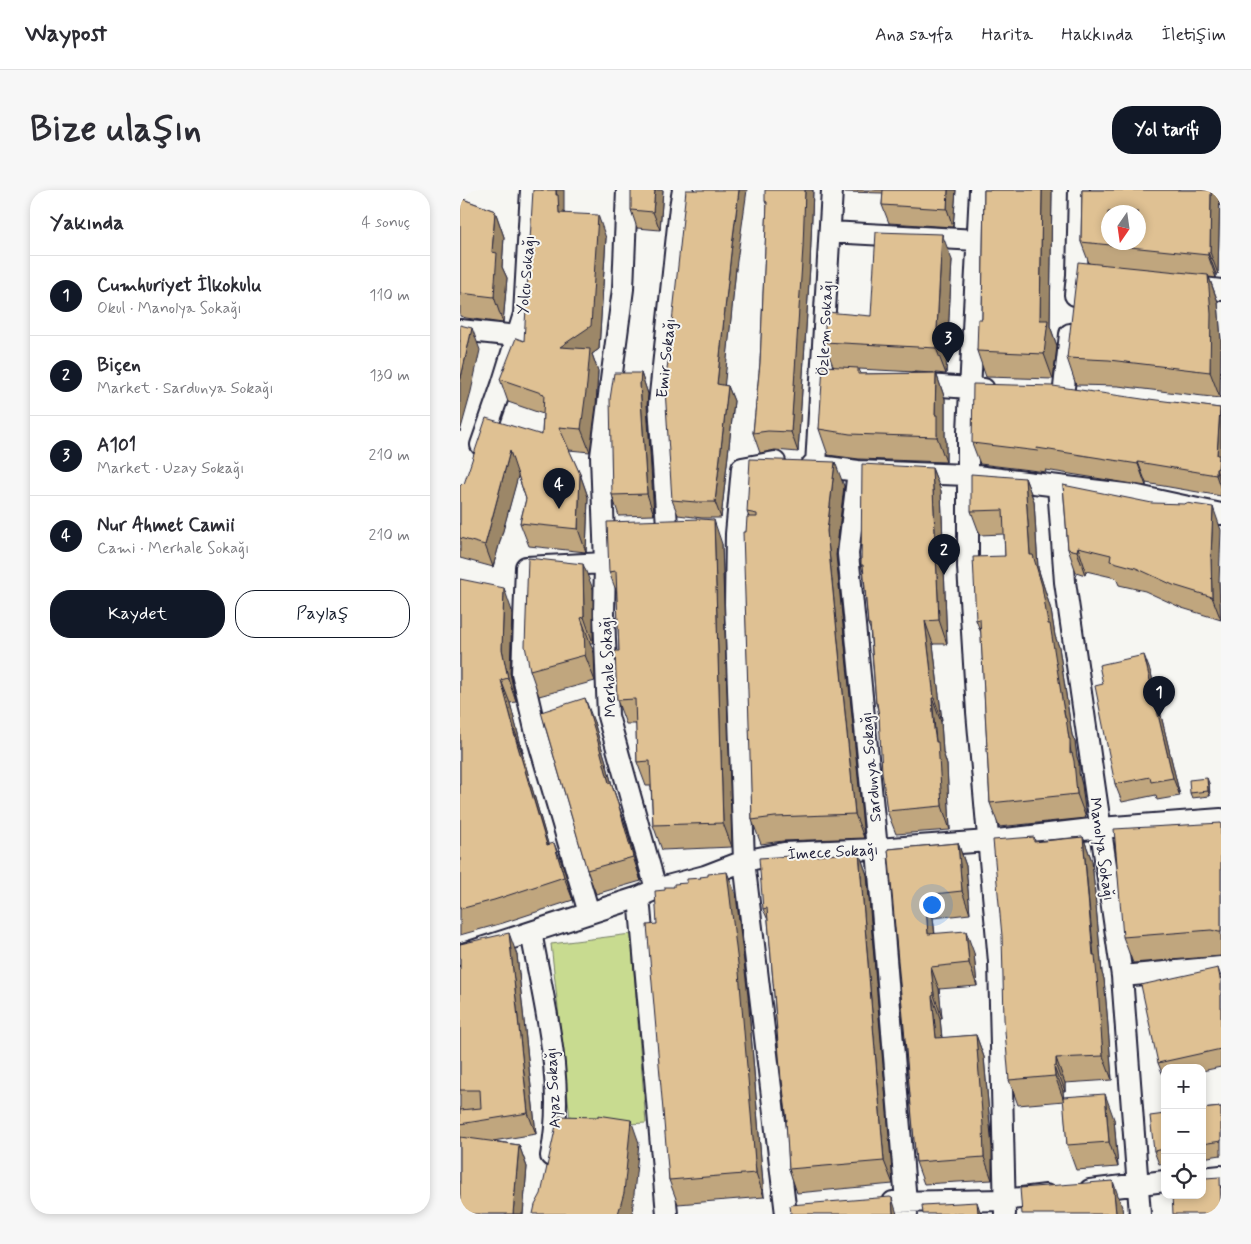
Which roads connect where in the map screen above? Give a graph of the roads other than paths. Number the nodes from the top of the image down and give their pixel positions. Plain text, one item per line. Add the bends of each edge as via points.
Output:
1 (531, 190) edge
2 (627, 190) edge
3 (683, 190) edge
4 (832, 190) edge
5 (980, 190) edge
6 (1079, 190) edge
7 (830, 232) junction
8 (977, 240) junction
9 (1163, 284) edge
10 (1221, 290) edge
11 (460, 330) edge
12 (517, 336) junction
13 (821, 379) junction
14 (841, 380) edge
15 (891, 383) edge
16 (970, 387) junction
17 (998, 390) edge
18 (1063, 396) edge
19 (473, 465) edge
20 (816, 465) junction
21 (858, 471) junction
22 (968, 475) junction
23 (1058, 486) junction
24 (1221, 514) edge
25 (668, 527) edge
26 (606, 563) junction
27 (1221, 819) edge
28 (1100, 828) junction
29 (988, 841) junction
30 (877, 849) junction
31 (744, 861) junction
32 (648, 893) junction
33 (589, 913) junction
34 (530, 932) junction
35 (460, 955) edge
36 (1221, 967) edge
37 (1122, 976) junction
38 (1221, 1176) edge
39 (546, 1178) edge
40 (1206, 1178) edge
41 (1161, 1182) edge
42 (1138, 1184) junction
43 (878, 1203) edge
44 (906, 1207) edge
45 (1005, 1207) edge
46 (787, 1213) edge
47 (667, 1214) edge
48 (1140, 1214) edge

1 - 12 street, Yolcu Sokağı via 524,314
2 - 26 street, Merhale Sokağı via 623,289 601,456 613,528
3 - 25 street, Emir Sokağı via 659,404
4 - 7 street, Özlem Sokağı
5 - 8 street
6 - 18 street via 1087,276
7 - 8 street
7 - 13 street, Özlem Sokağı
8 - 16 street
9 - 10 street
11 - 12 street
12 - 19 street, Yolcu Sokağı
13 - 14 street
13 - 20 street, Özlem Sokağı
15 - 16 street
16 - 17 street
16 - 22 street
20 - 21 street
20 - 31 street via 774,462 742,468 726,533 735,604
21 - 22 street
21 - 30 street, Sardunya Sokağı via 848,554
22 - 23 street
22 - 29 street via 968,567
23 - 24 street via 1133,495
23 - 28 street, Manolya Sokağı via 1065,582
26 - 32 street, Merhale Sokağı via 604,614 608,716
26 - 33 street via 526,566 522,673
27 - 28 street, İmece Sokağı
28 - 29 street, İmece Sokağı
28 - 37 street, Manolya Sokağı
29 - 30 street, İmece Sokağı
29 - 45 street via 999,962
30 - 31 street, İmece Sokağı via 784,853
30 - 44 street, Sardunya Sokağı
31 - 32 street, İmece Sokağı
31 - 46 street
32 - 33 street, İmece Sokağı
32 - 47 street, Merhale Sokağı
33 - 34 street, İmece Sokağı
34 - 35 street, İmece Sokağı
34 - 39 street, Ayaz Sokağı via 554,1062 555,1134
36 - 37 street
37 - 42 street, Manolya Sokağı
38 - 40 street
41 - 42 street
42 - 45 street via 1066,1192
42 - 48 street, Manolya Sokağı
43 - 44 street
44 - 45 street

